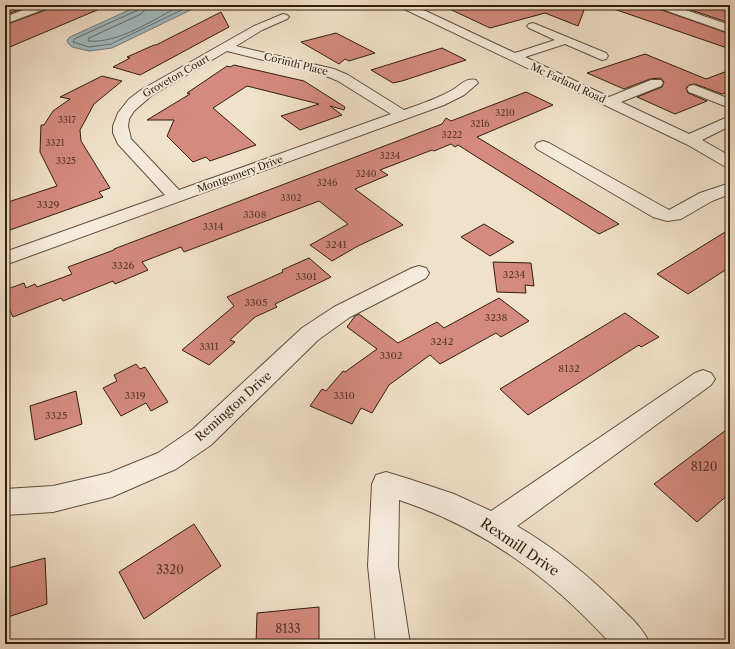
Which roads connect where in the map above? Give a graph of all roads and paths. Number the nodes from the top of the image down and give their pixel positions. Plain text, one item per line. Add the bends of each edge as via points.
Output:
1 (46, 5) edge
2 (404, 5) edge
3 (660, 5) edge
4 (283, 17) dead end
5 (5, 21) edge
6 (533, 26) dead end
7 (730, 29) edge
8 (566, 40) junction
9 (225, 47) junction
10 (602, 56) dead end
11 (514, 57) junction
12 (471, 83) dead end
13 (656, 83) dead end
14 (694, 89) dead end
15 (608, 102) junction
16 (730, 104) edge
17 (403, 115) junction
18 (730, 120) edge
19 (689, 140) junction
20 (543, 146) dead end
21 (730, 163) edge
22 (730, 188) edge
23 (176, 198) junction
24 (5, 259) edge
25 (420, 273) dead end
26 (703, 378) dead end
27 (5, 502) edge
28 (492, 527) junction
29 (393, 644) edge
30 (633, 644) edge

1 - 5 street
2 - 11 street, Mc Farland Road
3 - 7 street
4 - 9 street, Groveton Court
6 - 8 street
8 - 10 street
8 - 11 street
9 - 17 street, Corinth Place via 329,72
9 - 23 street, Groveton Court via 140,97 129,107 121,121 121,134 126,143
11 - 15 street, Mc Farland Road
12 - 17 street, Montgomery Drive via 449,98
13 - 15 street
14 - 16 street
15 - 19 street, Mc Farland Road
17 - 23 street, Montgomery Drive
18 - 19 street
19 - 21 street, Mc Farland Road
20 - 22 street via 667,216 675,215 706,197
23 - 24 street, Montgomery Drive
25 - 27 street, Remington Drive via 325,322 202,437 167,461 112,485 53,499
26 - 28 street
28 - 29 street, Rexmill Drive via 439,501 386,484 383,566
28 - 30 street, Rexmill Drive via 555,569 606,615

